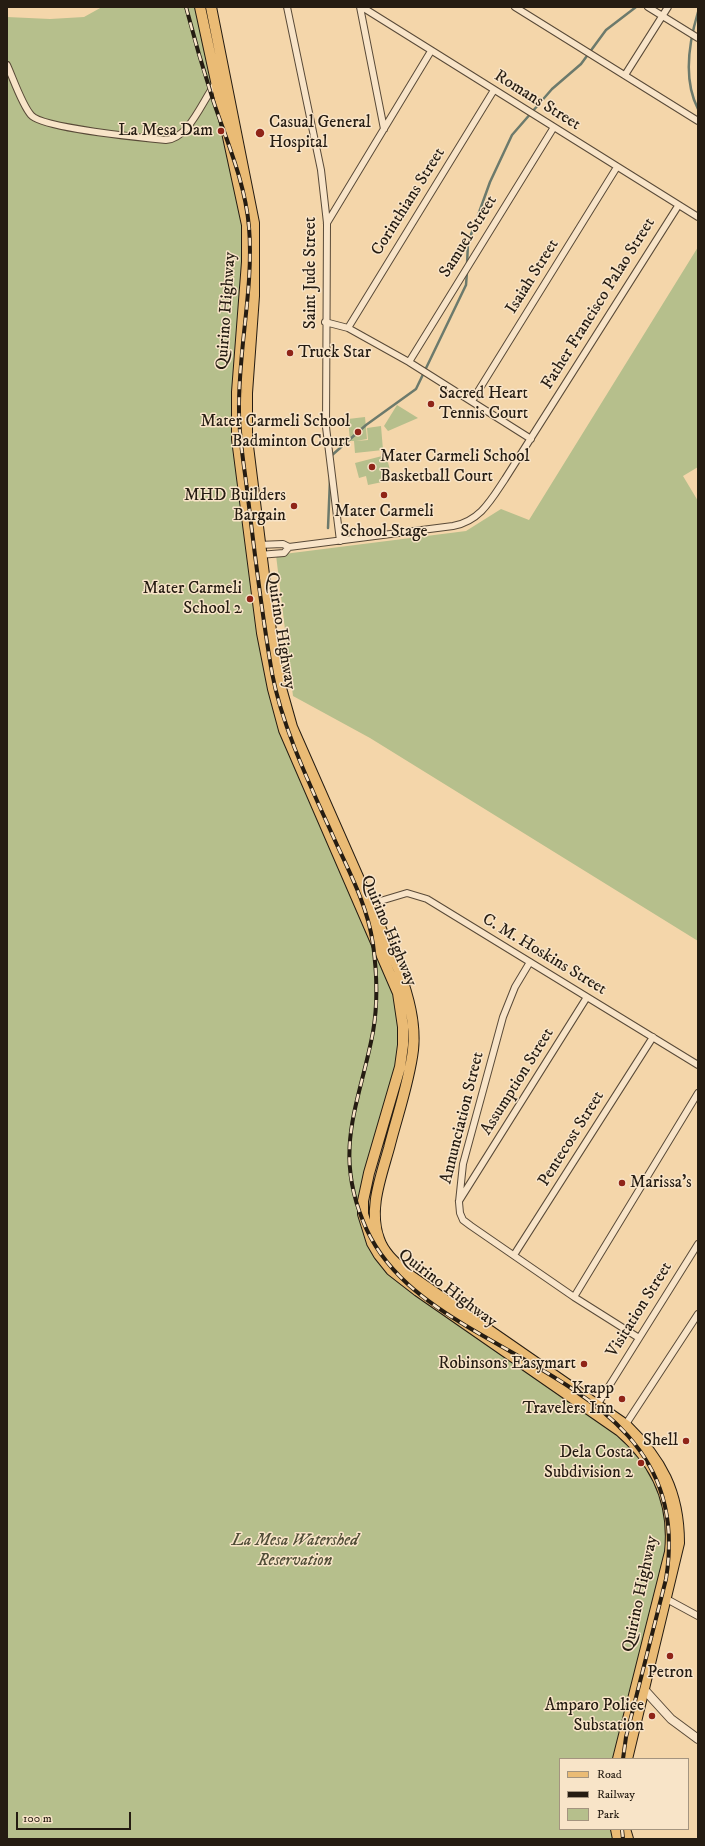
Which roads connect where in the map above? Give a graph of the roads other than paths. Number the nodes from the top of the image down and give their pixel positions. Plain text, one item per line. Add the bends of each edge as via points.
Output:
1 (200, 7) edge
2 (211, 7) edge
3 (287, 7) edge
4 (361, 7) edge
5 (514, 7) edge
6 (648, 7) edge
7 (668, 7) edge
8 (662, 16) junction
9 (698, 38) edge
10 (431, 50) junction
11 (7, 65) edge
12 (625, 75) junction
13 (221, 82) junction
14 (494, 90) junction
15 (698, 121) edge
16 (554, 127) junction
17 (384, 129) junction
18 (617, 167) junction
19 (678, 206) junction
20 (698, 217) edge
21 (327, 223) junction
22 (325, 322) junction
23 (348, 328) junction
24 (409, 362) junction
25 (472, 401) junction
26 (531, 439) junction
27 (340, 541) junction
28 (289, 547) junction
29 (255, 550) junction
30 (365, 906) junction
31 (530, 962) junction
32 (588, 997) junction
33 (653, 1037) junction
34 (698, 1065) edge
35 (698, 1093) edge
36 (459, 1202) junction
37 (698, 1244) edge
38 (514, 1255) junction
39 (574, 1297) junction
40 (698, 1314) edge
41 (639, 1338) junction
42 (595, 1408) junction
43 (623, 1428) junction
44 (663, 1597) junction
45 (698, 1616) edge
46 (640, 1685) junction
47 (698, 1739) edge
48 (618, 1758) edge
49 (627, 1758) edge

1 - 13 main road, Quirino Highway
2 - 13 main road, Quirino Highway
3 - 21 street, Saint Jude Street via 321,170
4 - 10 street, Romans Street
4 - 17 street
5 - 12 street
6 - 8 street
7 - 8 street
8 - 9 street
8 - 12 street
10 - 14 street, Romans Street
10 - 17 street
11 - 13 street via 30,115 39,121 103,133 166,140 172,140 184,133
12 - 15 street
13 - 29 main road, Quirino Highway via 246,225 247,262 237,392 237,439
14 - 16 street, Romans Street
14 - 23 street, Corinthians Street
16 - 18 street, Romans Street
16 - 24 street, Samuel Street
17 - 21 street
18 - 19 street, Romans Street
18 - 25 street, Isaiah Street
19 - 20 street, Romans Street
19 - 26 street, Father Francisco Palao Street
21 - 22 street, Saint Jude Street
22 - 23 street
22 - 27 street, Saint Jude Street via 326,427
23 - 24 street
24 - 25 street
25 - 26 street
26 - 27 street, Father Francisco Palao Street via 485,509 470,521 453,526
27 - 28 street, Father Francisco Palao Street
28 - 29 street, Father Francisco Palao Street via 283,544
28 - 29 street, Father Francisco Palao Street via 284,552
29 - 30 main road, Quirino Highway via 262,633 276,705 284,730
30 - 31 street, C. M. Hoskins Street via 407,893 421,897
30 - 42 main road, Quirino Highway via 398,993 403,1026 400,1068 363,1201 363,1214 372,1243 391,1270 404,1281
31 - 32 street, C. M. Hoskins Street
31 - 36 street, Annunciation Street via 515,987 503,1017 463,1164
32 - 33 street, C. M. Hoskins Street
32 - 36 street, Assumption Street
33 - 34 street, C. M. Hoskins Street
33 - 38 street, Pentecost Street
35 - 39 street
36 - 38 street, Annunciation Street via 463,1220
37 - 41 street, Visitation Street
38 - 39 street, Annunciation Street
39 - 41 street, Annunciation Street
40 - 43 street
41 - 42 street, Visitation Street
42 - 43 main road, Quirino Highway
43 - 44 main road, Quirino Highway via 651,1465 666,1500 671,1522 671,1539
44 - 45 street
44 - 46 main road, Quirino Highway
46 - 47 street via 671,1719
46 - 48 main road, Quirino Highway
46 - 49 main road, Quirino Highway

